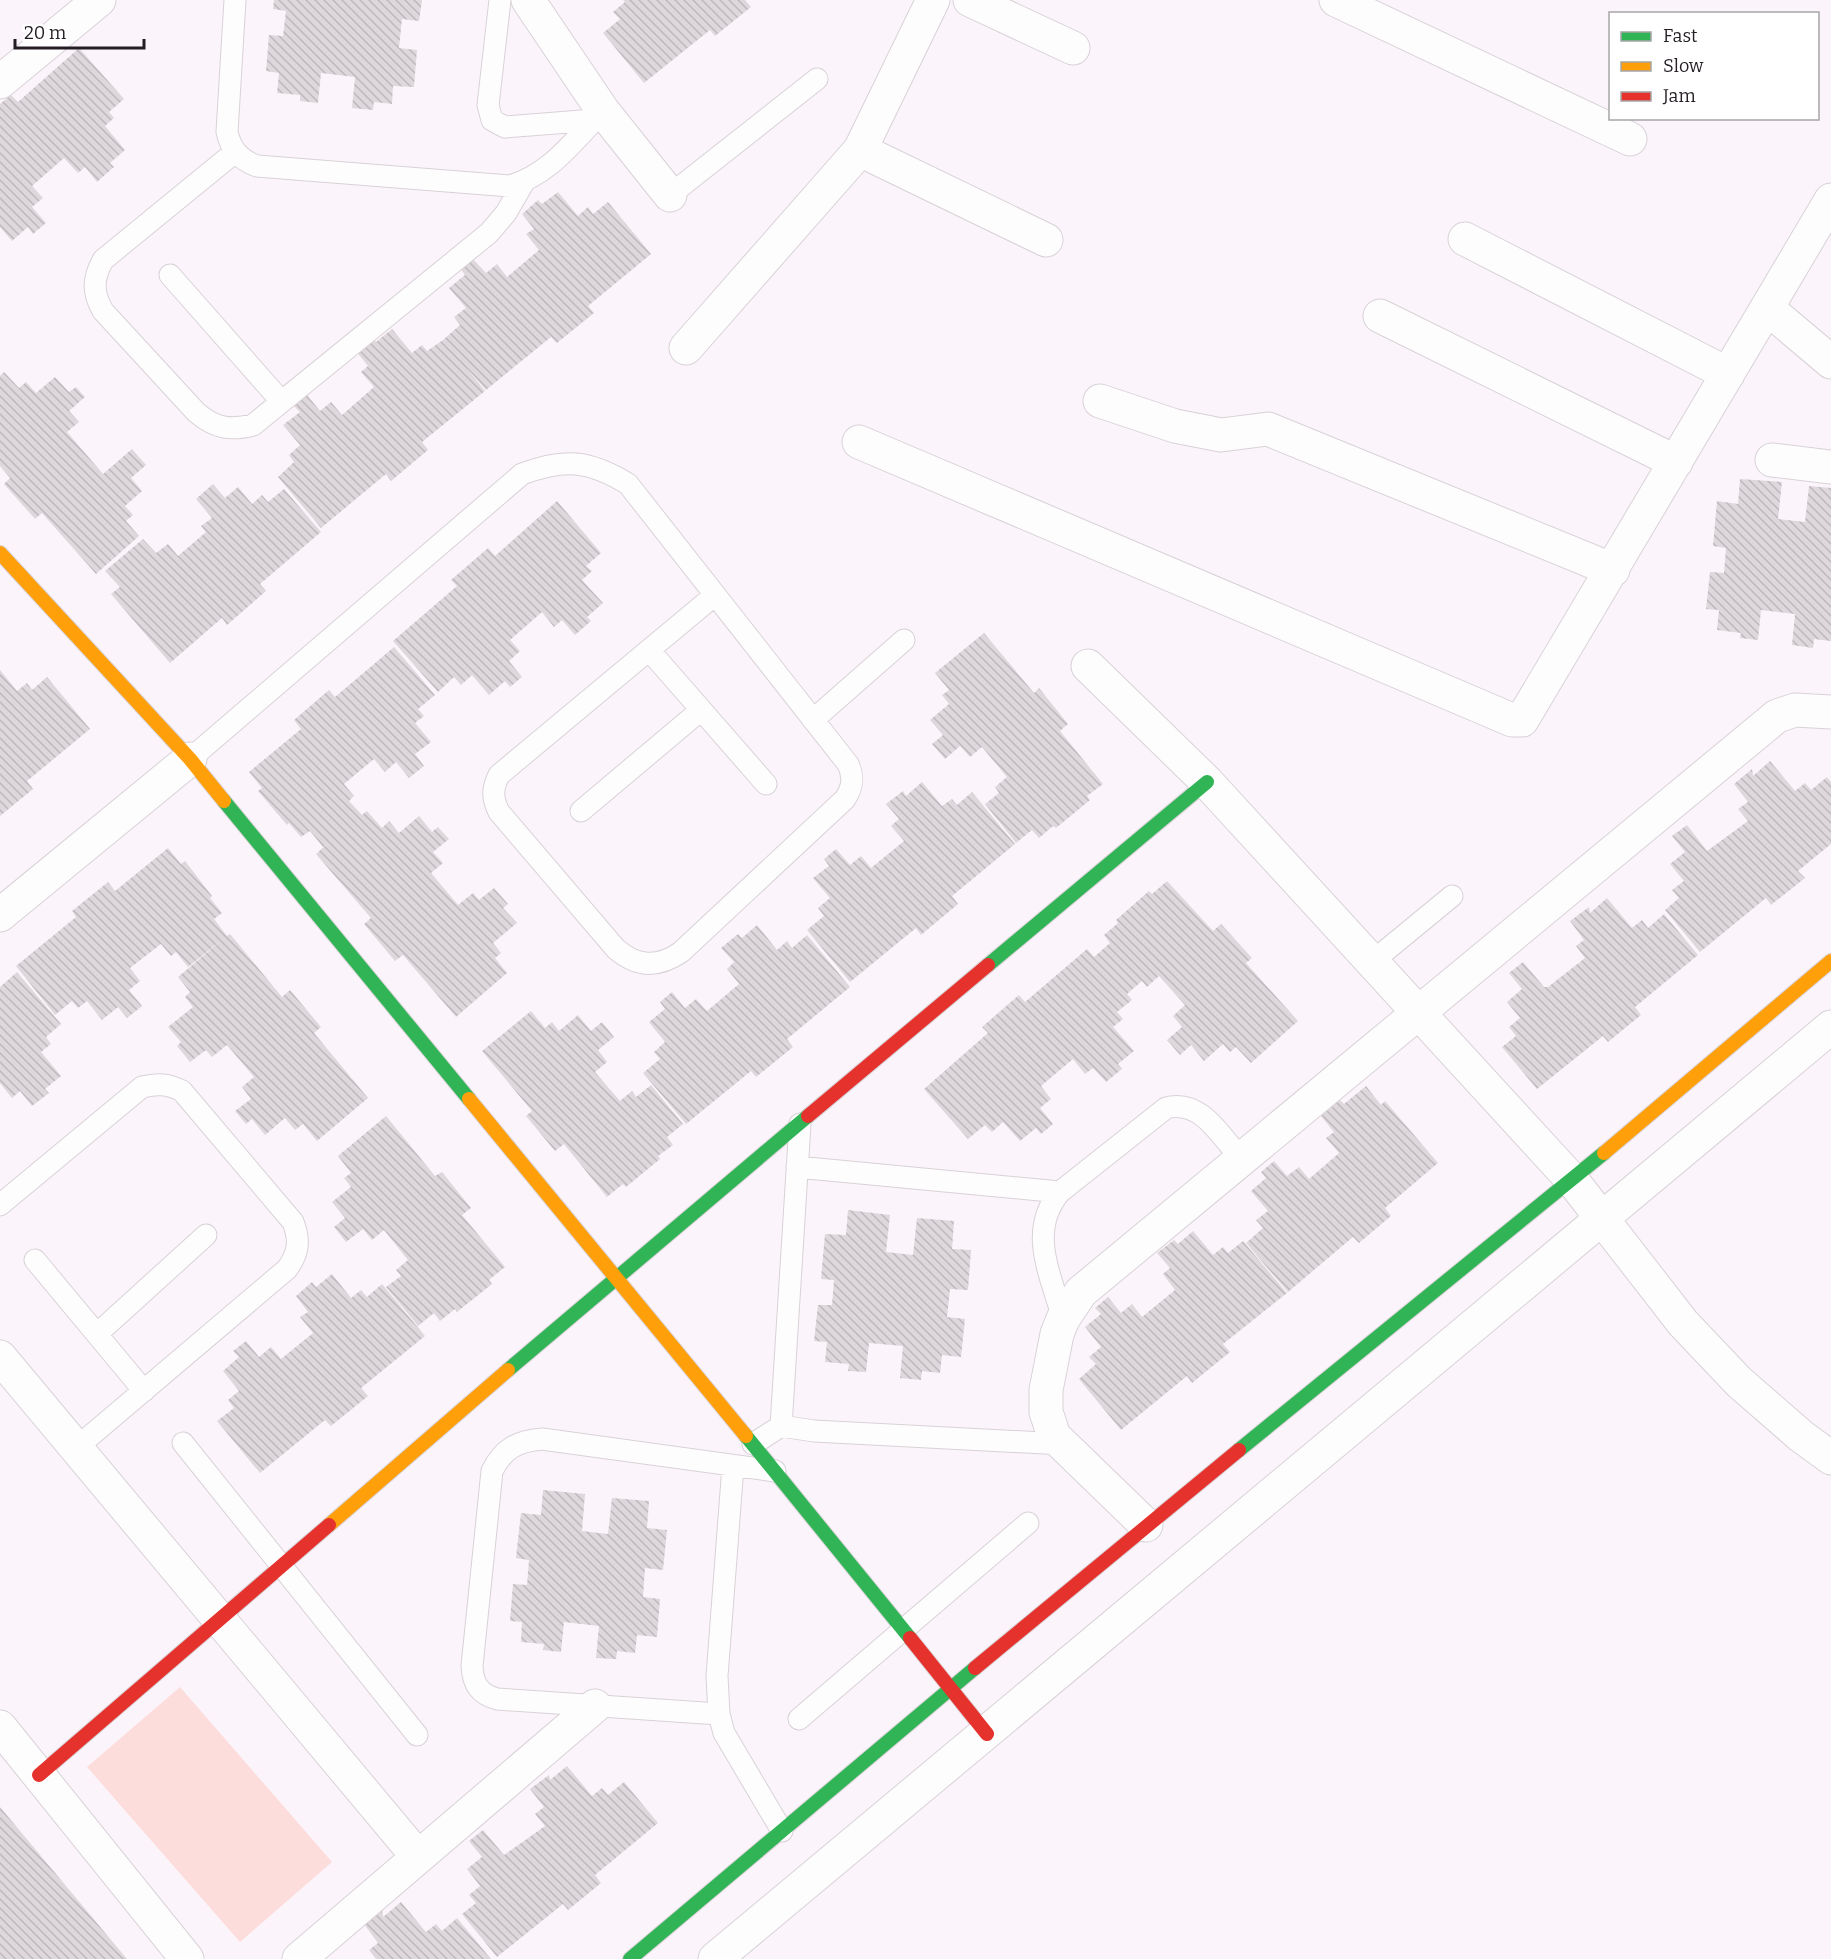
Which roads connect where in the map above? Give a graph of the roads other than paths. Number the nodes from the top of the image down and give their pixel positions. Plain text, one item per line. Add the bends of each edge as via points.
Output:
1 (99, 0) edge
2 (235, 0) edge
3 (933, 0) edge
4 (970, 0) edge
5 (1336, 0) edge
6 (524, 1) edge
7 (1072, 48) dead end
8 (817, 79) dead end
9 (0, 82) edge
10 (599, 116) junction
11 (1630, 139) dead end
12 (860, 150) junction
13 (235, 152) junction
14 (524, 182) junction
15 (670, 195) joint
16 (1831, 200) edge
17 (1465, 238) dead end
18 (1046, 240) dead end
19 (170, 275) dead end
20 (1767, 308) junction
21 (1380, 315) dead end
22 (686, 348) dead end
23 (1831, 362) edge
24 (1728, 374) junction
25 (281, 401) junction
26 (1100, 401) dead end
27 (859, 442) dead end
28 (1772, 460) dead end
29 (1676, 462) junction
30 (1831, 467) edge
31 (0, 553) edge
32 (1613, 570) junction
33 (715, 595) junction
34 (904, 640) dead end
35 (649, 650) junction
36 (1088, 666) dead end
37 (701, 710) junction
38 (1831, 712) edge
39 (813, 720) junction
40 (190, 759) junction
41 (1207, 782) junction
42 (766, 784) dead end
43 (580, 812) dead end
44 (1452, 896) dead end
45 (0, 915) edge
46 (1372, 961) junction
47 (1831, 961) edge
48 (1420, 1013) junction
49 (1831, 1027) edge
50 (800, 1124) junction
51 (1242, 1160) junction
52 (797, 1167) junction
53 (1572, 1180) junction
54 (1060, 1192) junction
55 (0, 1205) edge
56 (1600, 1217) junction
57 (206, 1235) dead end
58 (34, 1260) dead end
59 (615, 1277) junction
60 (1063, 1319) junction
61 (97, 1334) junction
62 (0, 1357) edge
63 (144, 1391) junction
64 (781, 1426) junction
65 (183, 1443) dead end
66 (753, 1444) junction
67 (1063, 1444) junction
68 (76, 1448) junction
69 (1831, 1458) edge
70 (733, 1466) junction
71 (775, 1471) junction
72 (1028, 1523) dead end
73 (1146, 1525) junction
74 (281, 1565) junction
75 (219, 1619) junction
76 (903, 1630) junction
77 (951, 1689) junction
78 (595, 1706) junction
79 (719, 1714) junction
80 (799, 1719) dead end
81 (0, 1726) edge
82 (987, 1734) junction
83 (417, 1735) dead end
84 (39, 1775) junction
85 (782, 1831) junction
86 (418, 1857) junction
87 (187, 1959) edge
88 (299, 1959) edge
89 (630, 1959) edge
90 (715, 1959) edge

1 - 9 street
2 - 13 lane via 227,122 229,143
3 - 12 street
4 - 7 street
5 - 11 street
6 - 10 street
6 - 10 lane via 488,105 492,120 505,127
8 - 15 lane
10 - 14 lane via 551,165
10 - 15 street
12 - 18 street
12 - 22 street
13 - 14 lane via 257,166 494,187
13 - 25 lane via 103,260 95,279 96,299 208,422 238,429 253,424
14 - 25 lane via 489,233
16 - 20 street
17 - 24 street
19 - 25 lane
20 - 23 street
20 - 24 street
21 - 29 street
24 - 29 street
26 - 32 street via 1175,426 1221,435 1268,429
27 - 32 street via 1512,720 1522,720 1528,712
28 - 30 street
29 - 32 street
31 - 40 street
33 - 35 lane
33 - 39 lane
33 - 40 lane via 628,484 588,464 543,466 503,487
34 - 39 lane
35 - 37 lane
35 - 39 lane via 499,775 493,787 493,801 499,812 616,949 636,963 660,963 681,952 845,799 853,782 852,773
36 - 41 street
37 - 42 lane
37 - 43 lane
38 - 48 street via 1795,710 1777,716
40 - 45 street
40 - 59 street
41 - 46 street
41 - 50 street
44 - 46 lane
46 - 48 street
47 - 53 street
48 - 51 street
48 - 53 street
49 - 56 street
50 - 52 lane
50 - 59 street
51 - 54 lane via 1201,1114 1177,1105 1166,1108
51 - 60 street via 1081,1292
52 - 54 lane
52 - 64 lane
53 - 56 street
53 - 73 street
54 - 60 lane via 1050,1203 1042,1232
55 - 63 lane via 142,1087 162,1084 182,1091 293,1222 298,1247 288,1269
56 - 69 street via 1683,1323 1723,1365
56 - 82 street
57 - 61 lane
58 - 61 lane
59 - 66 street
59 - 74 street
60 - 67 street via 1045,1401 1054,1436
61 - 63 lane
62 - 68 street
63 - 68 lane
64 - 66 lane
64 - 67 lane
65 - 74 lane
66 - 71 street
67 - 73 street
68 - 75 street
70 - 71 lane
70 - 78 lane via 542,1439 525,1441 499,1458 492,1471 472,1677 486,1696 497,1699
70 - 79 lane via 717,1676
71 - 76 street
72 - 76 lane
73 - 77 street
74 - 75 street
74 - 83 lane
75 - 84 street
75 - 86 street
76 - 77 street
76 - 80 lane
77 - 82 street
77 - 85 street
78 - 79 lane
78 - 86 street
79 - 85 lane via 724,1733
81 - 84 street
82 - 90 street
84 - 87 street
85 - 89 street
86 - 88 street

